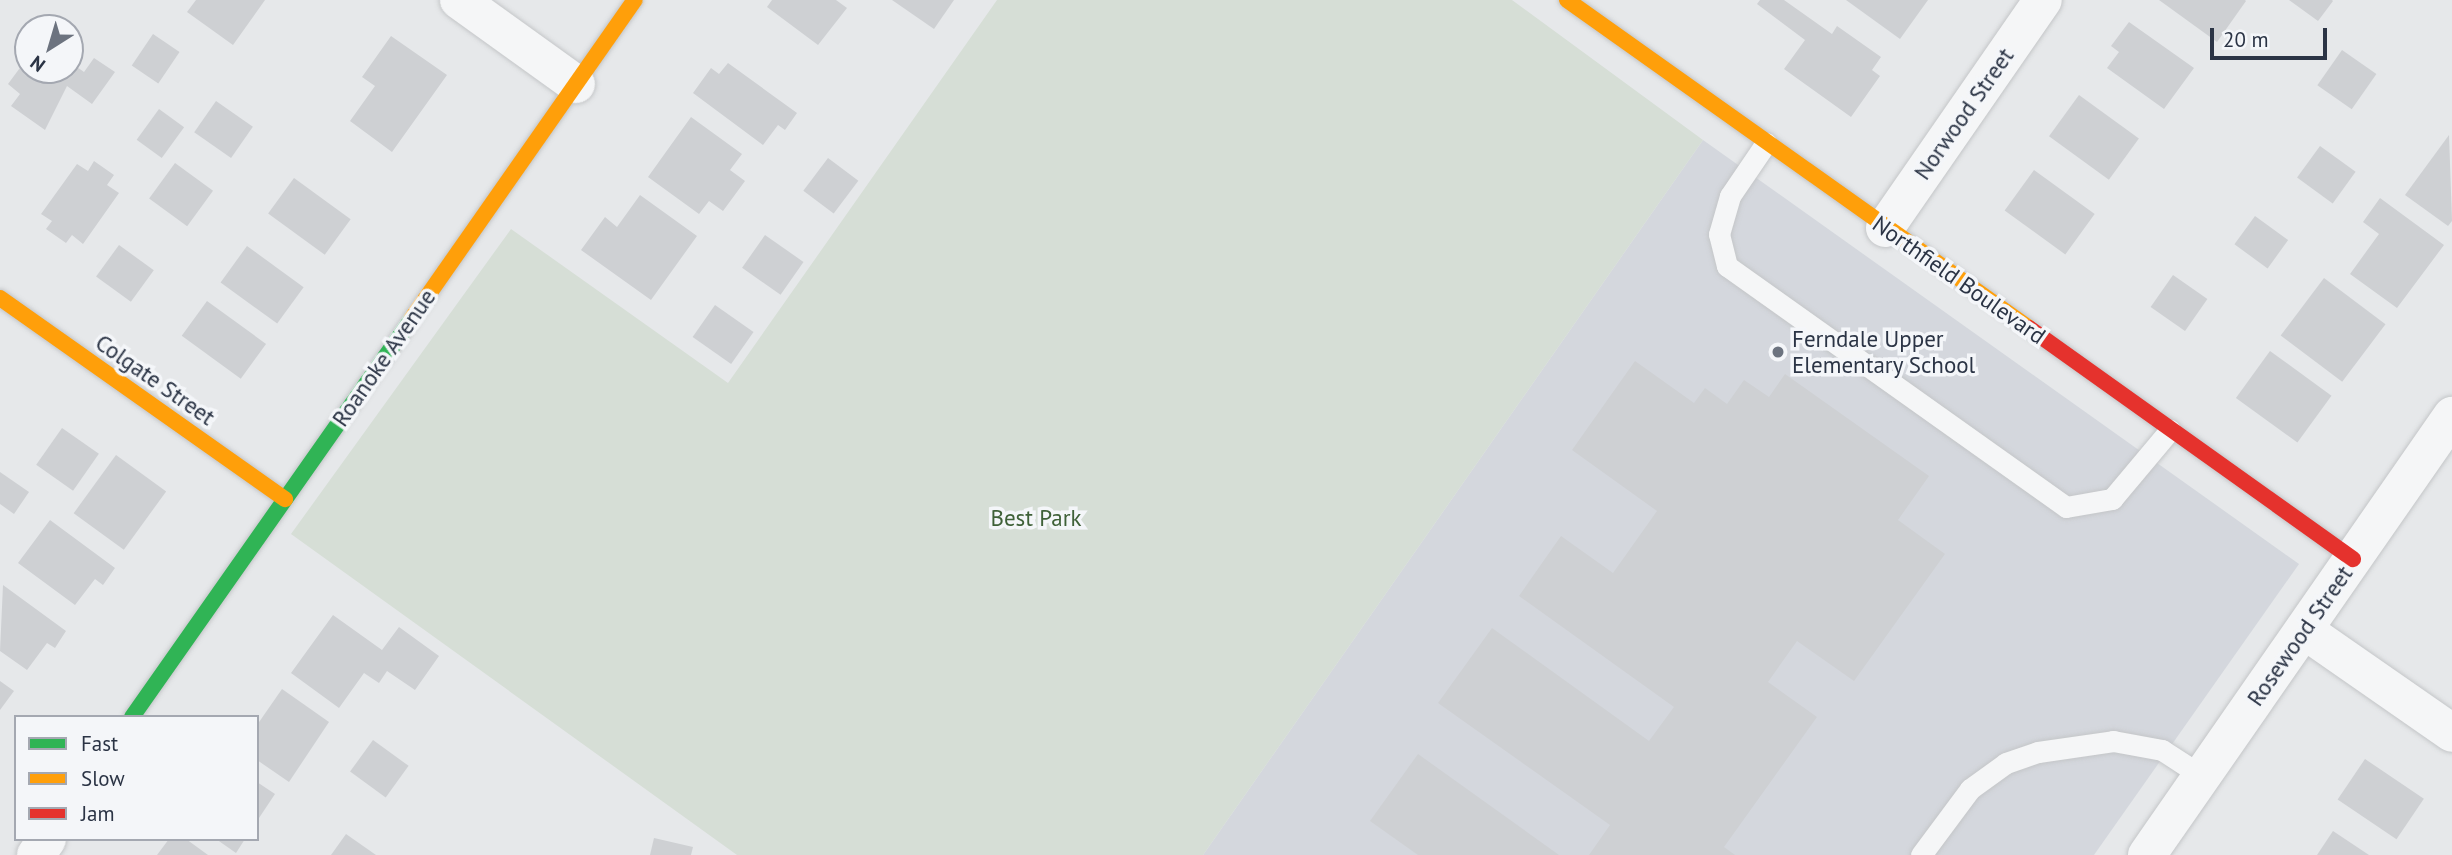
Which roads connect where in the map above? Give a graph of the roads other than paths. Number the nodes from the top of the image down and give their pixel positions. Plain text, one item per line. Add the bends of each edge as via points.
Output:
1 (458, 0) edge
2 (635, 0) edge
3 (1567, 0) edge
4 (2043, 0) edge
5 (576, 84) junction
6 (1766, 143) junction
7 (1885, 228) junction
8 (0, 298) edge
9 (2452, 416) edge
10 (2170, 430) junction
11 (285, 499) junction
12 (2353, 559) junction
13 (2304, 630) junction
14 (133, 715) edge
15 (2452, 733) edge
16 (2202, 776) junction
17 (1921, 855) edge
18 (2147, 855) edge

1 - 5 street
2 - 5 street, Roanoke Avenue
3 - 6 street, Northfield Boulevard
4 - 7 street, Norwood Street
5 - 11 street, Roanoke Avenue
6 - 7 street, Northfield Boulevard
6 - 10 lane via 1730,196 1719,234 1727,266 2032,483 2066,507 2112,499
7 - 10 street, Northfield Boulevard
8 - 11 street, Colgate Street
9 - 12 street, Rosewood Street
10 - 12 street, Northfield Boulevard
11 - 14 street, Roanoke Avenue
12 - 13 street, Rosewood Street
13 - 15 street
13 - 16 street, Rosewood Street
16 - 17 lane via 2162,750 2113,741 2038,752 2006,763 1970,789
16 - 18 street, Rosewood Street

